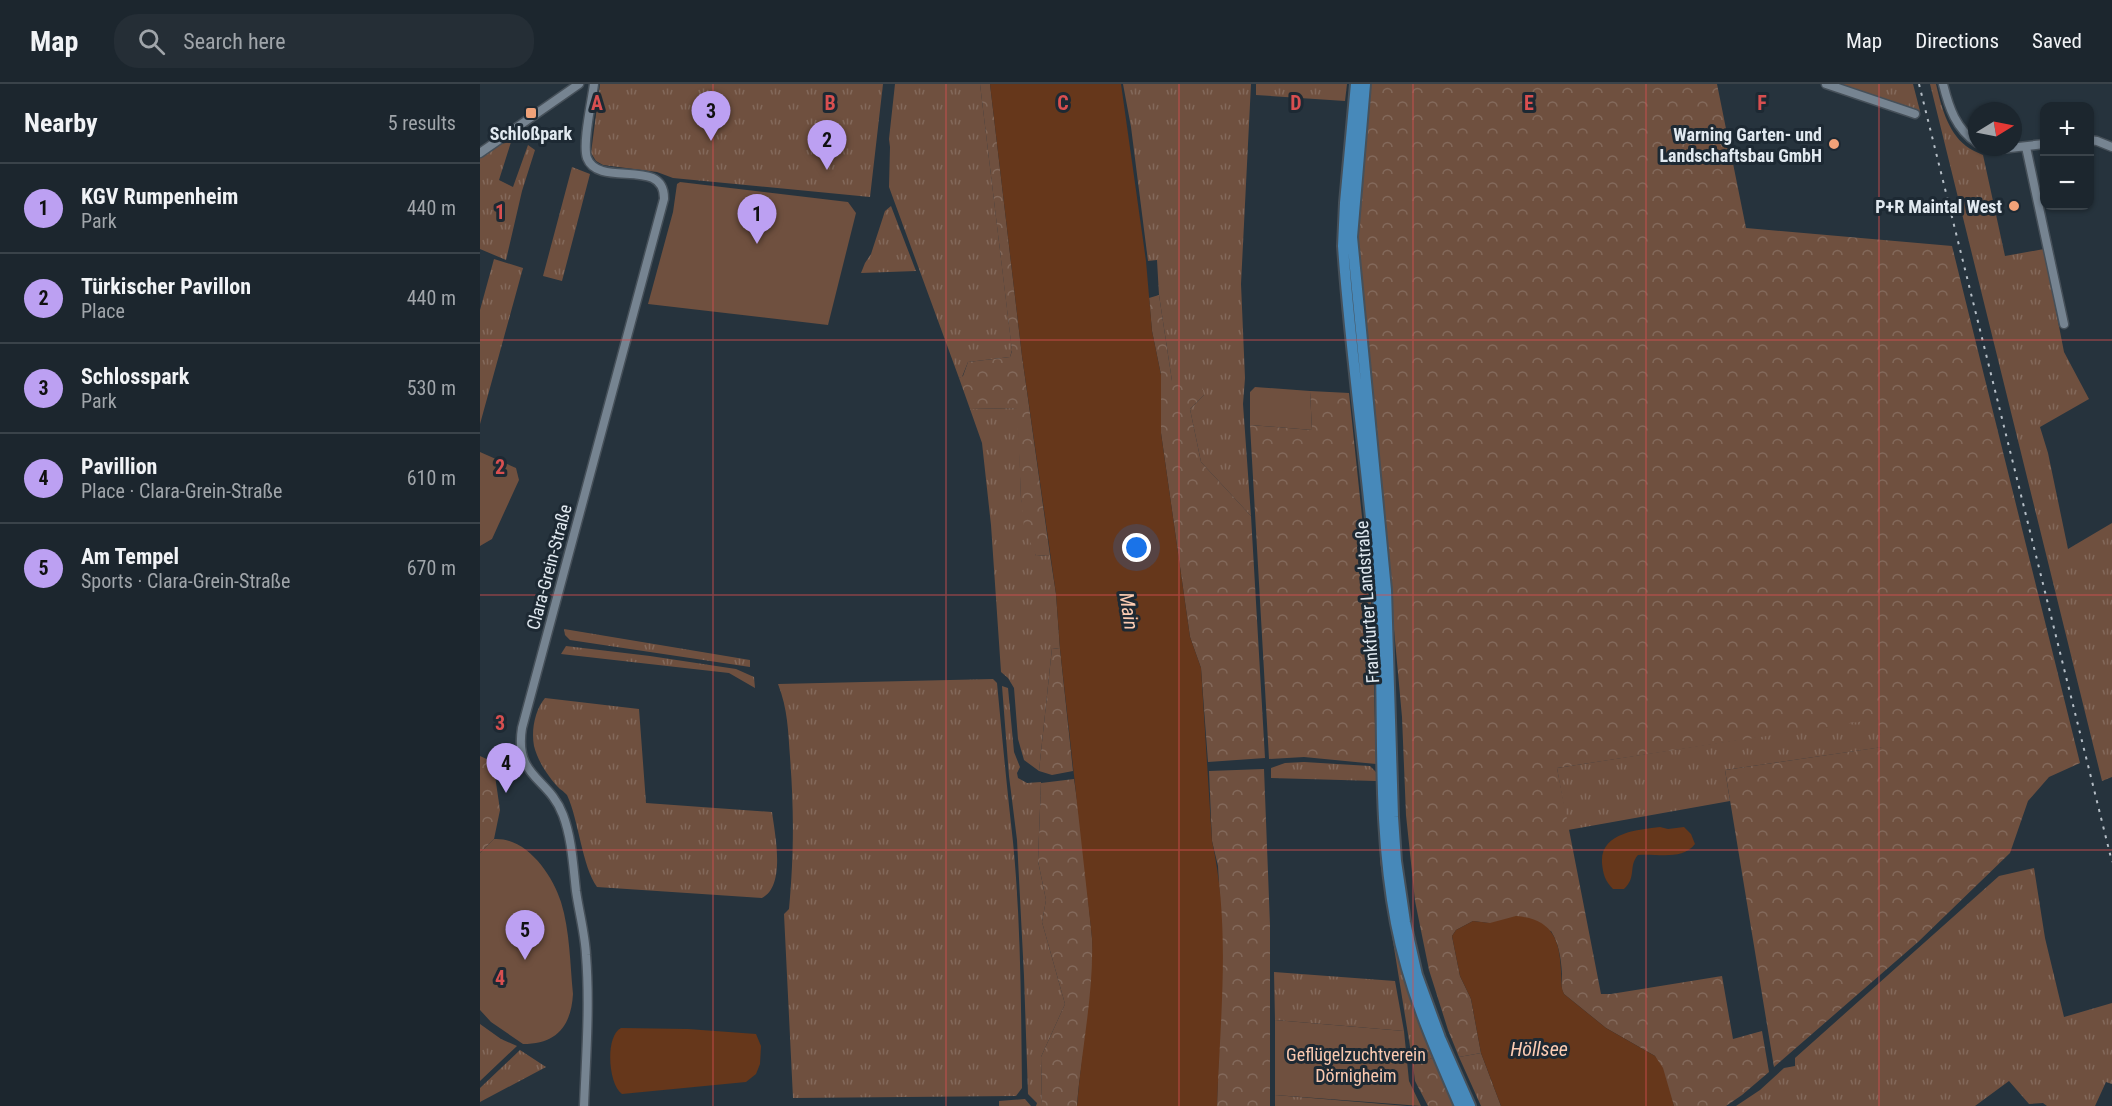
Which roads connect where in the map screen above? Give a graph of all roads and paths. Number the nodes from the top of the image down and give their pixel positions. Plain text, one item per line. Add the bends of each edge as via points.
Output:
1 (579, 84) edge
2 (594, 84) edge
3 (1356, 84) edge
4 (1365, 84) edge
5 (1826, 84) edge
6 (1943, 84) edge
7 (1915, 114) dead end
8 (1968, 137) edge
9 (2094, 141) edge
10 (2040, 145) edge
11 (2022, 147) edge
12 (2026, 147) junction
13 (2112, 147) edge
14 (480, 153) edge
15 (2064, 324) dead end
16 (584, 1106) edge
17 (1460, 1106) edge
18 (1470, 1106) edge

1 - 14 street
2 - 16 street, Clara-Grein-Straße via 586,147 589,161 603,171 656,179 664,199 520,741 527,768 559,807 569,835 586,953 588,1049
3 - 17 main road, Frankfurter Landstraße via 1343,246 1378,593 1387,861 1396,923 1411,984 1421,1017
4 - 18 main road, Frankfurter Landstraße via 1352,237 1386,590 1396,861 1417,975
5 - 7 street
6 - 8 street via 1956,121
9 - 13 street
10 - 12 street
11 - 12 street
12 - 15 street

